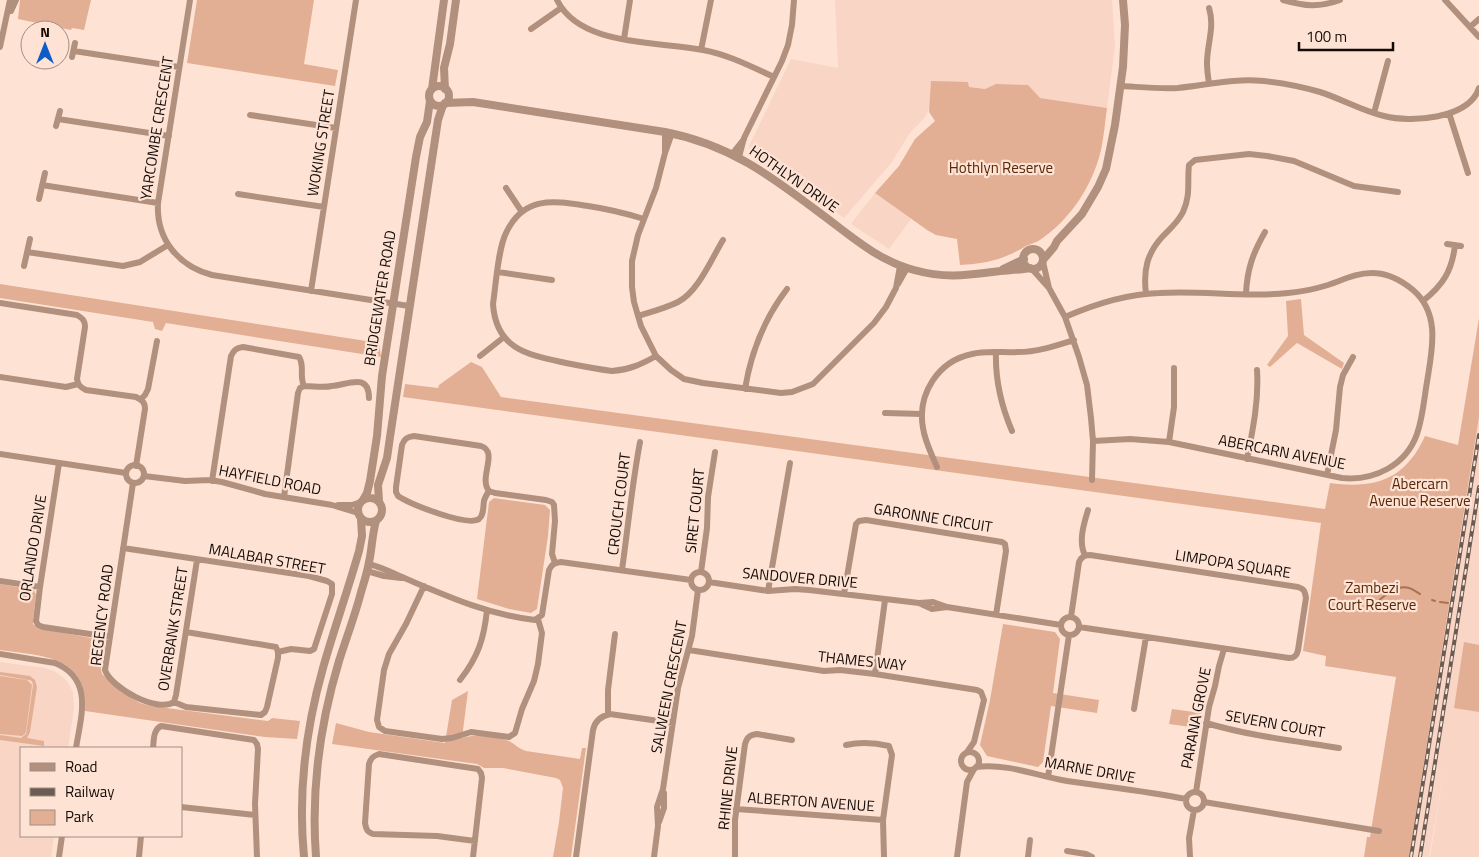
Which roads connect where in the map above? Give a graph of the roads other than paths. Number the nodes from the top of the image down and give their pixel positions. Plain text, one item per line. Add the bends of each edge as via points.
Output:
1 (10, 0) edge
2 (16, 0) edge
3 (190, 0) edge
4 (356, 0) edge
5 (444, 0) edge
6 (456, 0) edge
7 (557, 0) edge
8 (630, 0) edge
9 (711, 0) edge
10 (794, 0) edge
11 (1124, 0) edge
12 (1283, 0) edge
13 (1340, 0) edge
14 (1444, 0) edge
15 (561, 8) junction
16 (1209, 8) dead end
17 (1479, 19) edge
18 (4, 20) edge
19 (1470, 27) junction
20 (532, 29) dead end
21 (1479, 37) edge
22 (624, 39) junction
23 (75, 43) dead end
24 (0, 46) edge
25 (701, 50) junction
26 (1388, 60) dead end
27 (179, 67) junction
28 (774, 77) junction
29 (1209, 83) junction
30 (1121, 86) junction
31 (1479, 88) edge
32 (432, 89) junction
33 (447, 91) junction
34 (430, 101) junction
35 (473, 102) junction
36 (444, 104) junction
37 (60, 111) dead end
38 (1374, 113) junction
39 (1450, 113) junction
40 (250, 115) dead end
41 (336, 128) junction
42 (669, 132) junction
43 (168, 136) junction
44 (736, 155) junction
45 (45, 173) dead end
46 (1468, 173) dead end
47 (42, 185) junction
48 (506, 188) dead end
49 (1398, 192) dead end
50 (238, 194) dead end
51 (39, 199) dead end
52 (158, 203) junction
53 (324, 207) junction
54 (522, 212) junction
55 (644, 219) junction
56 (1265, 232) dead end
57 (30, 238) dead end
58 (723, 240) dead end
59 (1057, 241) junction
60 (1447, 244) dead end
61 (168, 245) junction
62 (1037, 250) junction
63 (27, 252) junction
64 (1024, 259) junction
65 (1043, 261) junction
66 (24, 266) dead end
67 (904, 267) junction
68 (1031, 268) junction
69 (1001, 270) junction
70 (498, 272) junction
71 (552, 280) dead end
72 (1049, 288) junction
73 (787, 289) dead end
74 (311, 291) junction
75 (1146, 294) junction
76 (1246, 294) junction
77 (1423, 301) junction
78 (0, 303) edge
79 (393, 304) junction
80 (409, 306) junction
81 (638, 316) junction
82 (1065, 317) junction
83 (504, 337) junction
84 (1074, 340) junction
85 (157, 342) dead end
86 (996, 352) junction
87 (480, 356) dead end
88 (656, 356) junction
89 (1353, 357) dead end
90 (1174, 368) dead end
91 (1257, 370) dead end
92 (0, 376) edge
93 (78, 384) junction
94 (304, 386) junction
95 (745, 389) junction
96 (369, 398) dead end
97 (141, 399) junction
98 (885, 413) dead end
99 (922, 414) junction
100 (1012, 431) dead end
101 (1093, 441) junction
102 (640, 442) dead end
103 (1169, 442) junction
104 (715, 452) dead end
105 (0, 454) edge
106 (1247, 458) junction
107 (60, 462) junction
108 (790, 462) dead end
109 (136, 466) junction
110 (937, 467) dead end
111 (126, 473) junction
112 (1327, 475) junction
113 (144, 476) junction
114 (1092, 480) dead end
115 (212, 481) junction
116 (134, 483) junction
117 (490, 491) junction
118 (284, 497) junction
119 (362, 501) junction
120 (379, 501) junction
121 (332, 505) junction
122 (1088, 510) dead end
123 (359, 516) junction
124 (376, 521) junction
125 (123, 548) junction
126 (1084, 555) junction
127 (197, 560) junction
128 (555, 563) junction
129 (356, 564) junction
130 (368, 568) junction
131 (622, 570) junction
132 (701, 572) junction
133 (691, 580) junction
134 (0, 581) edge
135 (709, 582) junction
136 (424, 586) junction
137 (40, 587) junction
138 (698, 590) junction
139 (768, 590) junction
140 (844, 594) junction
141 (884, 600) junction
142 (487, 610) junction
143 (996, 615) junction
144 (1071, 617) junction
145 (538, 619) junction
146 (1061, 624) junction
147 (1079, 627) junction
148 (186, 632) junction
149 (615, 634) dead end
150 (1069, 635) junction
151 (110, 637) junction
152 (1146, 637) junction
153 (1224, 649) junction
154 (689, 650) junction
155 (278, 652) junction
156 (0, 654) edge
157 (875, 674) junction
158 (460, 680) dead end
159 (174, 702) junction
160 (1134, 708) dead end
161 (608, 714) junction
162 (672, 723) junction
163 (1206, 723) junction
164 (792, 740) dead end
165 (974, 742) junction
166 (846, 745) dead end
167 (76, 747) edge
168 (153, 747) edge
169 (1339, 748) dead end
170 (967, 752) junction
171 (977, 756) junction
172 (991, 765) junction
173 (963, 767) junction
174 (975, 768) junction
175 (1048, 777) junction
176 (967, 782) junction
177 (1196, 792) junction
178 (1186, 799) junction
179 (1204, 802) junction
180 (182, 807) edge
181 (736, 809) junction
182 (1194, 810) junction
183 (256, 815) junction
184 (883, 820) junction
185 (1379, 831) dead end
186 (62, 837) edge
187 (142, 837) edge
188 (1030, 840) dead end
189 (475, 841) junction
190 (1188, 846) junction
191 (1067, 850) dead end
192 (59, 857) edge
193 (139, 857) edge
194 (257, 857) edge
195 (304, 857) edge
196 (316, 857) edge
197 (473, 857) edge
198 (576, 857) edge
199 (654, 857) edge
200 (735, 857) edge
201 (884, 857) edge
202 (956, 857) edge
203 (1028, 857) edge
204 (1092, 857) edge
205 (1186, 857) edge
206 (1190, 857) edge

1 - 18 street
2 - 18 street
3 - 27 street, YARCOMBE CRESCENT
4 - 41 street, WOKING STREET
5 - 32 street
6 - 33 street via 444,68
7 - 15 street
8 - 22 street
9 - 25 street
10 - 28 street via 788,45
11 - 30 street
12 - 13 street via 1309,6
14 - 19 street
15 - 20 street
15 - 22 street via 587,30
16 - 29 street via 1212,24 1207,64
17 - 19 street
18 - 24 street
19 - 21 street
22 - 25 street
23 - 27 street via 73,54
25 - 28 street via 726,56
26 - 38 street
27 - 43 street, YARCOMBE CRESCENT
28 - 44 street
29 - 30 street via 1177,88
29 - 38 street via 1244,80 1300,87
30 - 59 street via 1106,169 1082,214
31 - 39 street via 1473,100
32 - 33 street via 437,86
32 - 34 street
33 - 35 street, HOTHLYN DRIVE
33 - 36 street via 448,99
34 - 36 street via 434,105
34 - 79 street, BRIDGEWATER ROAD via 427,122 417,147
35 - 36 street, HOTHLYN DRIVE
35 - 42 street, HOTHLYN DRIVE
36 - 80 street, BRIDGEWATER ROAD via 438,120
37 - 43 street via 57,122
38 - 39 street via 1405,119
39 - 46 street
40 - 41 street
41 - 53 street, WOKING STREET
42 - 44 street, HOTHLYN DRIVE
42 - 55 street via 656,188
43 - 52 street, YARCOMBE CRESCENT
44 - 67 street, HOTHLYN DRIVE via 779,182 873,253
45 - 47 street
47 - 51 street
47 - 52 street
48 - 54 street
49 - 75 street via 1354,186 1294,161 1267,156 1249,154 1195,160 1189,166 1189,194 1183,211 1146,261
50 - 53 street
52 - 61 street, YARCOMBE CRESCENT via 159,223
53 - 74 street, WOKING STREET
54 - 55 street via 540,203 559,202 622,211
54 - 70 street via 506,233
55 - 81 street via 632,261 632,287
56 - 76 street via 1249,267
57 - 63 street
58 - 81 street via 688,295 679,302
59 - 62 street
59 - 65 street
60 - 77 street via 1458,246 1450,270 1434,293
61 - 63 street via 140,262 123,266
61 - 74 street, YARCOMBE CRESCENT via 178,258 206,274
62 - 64 street via 1029,250
62 - 65 street
63 - 66 street
64 - 68 street
64 - 69 street, HOTHLYN DRIVE
65 - 68 street via 1038,268
65 - 72 street
67 - 69 street, HOTHLYN DRIVE via 955,276
67 - 95 street via 886,307 874,323 813,384 781,393
68 - 69 street, HOTHLYN DRIVE
68 - 72 street
70 - 71 street
70 - 83 street via 493,304 498,327
72 - 82 street
73 - 95 street via 760,335
74 - 79 street, YARCOMBE CRESCENT
75 - 76 street, ABERCARN AVENUE
75 - 82 street, ABERCARN AVENUE via 1103,303
76 - 77 street, ABERCARN AVENUE via 1297,292 1372,273 1401,281
77 - 112 street, ABERCARN AVENUE via 1431,318 1433,341 1420,426 1412,445 1397,463 1371,477 1350,479
78 - 93 street via 82,318 85,327
79 - 80 street, YARCOMBE CRESCENT
79 - 119 street, BRIDGEWATER ROAD via 370,481
80 - 120 street, BRIDGEWATER ROAD via 390,437 378,486
81 - 88 street
82 - 84 street
83 - 87 street
83 - 88 street via 531,355 603,370 630,369
84 - 86 street via 1030,352
84 - 101 street via 1086,385
85 - 97 street via 148,389
86 - 99 street via 968,354 946,365 930,385
86 - 100 street via 1001,404
88 - 95 street via 684,378
89 - 112 street via 1340,387
90 - 103 street via 1174,407
91 - 106 street via 1257,404
92 - 93 street via 66,387
93 - 97 street via 86,390
94 - 96 street via 324,387 364,380
94 - 115 street via 299,357 243,347 233,351
94 - 118 street via 298,393
97 - 109 street via 145,409
98 - 99 street
99 - 110 street via 925,438
101 - 103 street, ABERCARN AVENUE via 1130,438
101 - 114 street
102 - 131 street, CROUCH COURT
103 - 106 street, ABERCARN AVENUE
104 - 132 street, SIRET COURT
105 - 107 street
106 - 112 street, ABERCARN AVENUE
107 - 111 street
107 - 137 street, ORLANDO DRIVE
108 - 139 street
109 - 111 street
109 - 113 street via 142,468
111 - 116 street via 128,480
113 - 115 street, HAYFIELD ROAD
113 - 116 street
115 - 118 street, HAYFIELD ROAD
116 - 125 street, REGENCY ROAD
117 - 117 street via 485,481 489,456 485,447 414,436 403,440 396,487 397,495 402,499 446,516 474,521 481,516
117 - 128 street via 552,502 555,521 552,554
118 - 121 street, HAYFIELD ROAD
119 - 120 street via 371,498
119 - 121 street, HAYFIELD ROAD
119 - 123 street via 358,505
120 - 124 street via 382,512
121 - 123 street, HAYFIELD ROAD
122 - 126 street via 1082,544
123 - 124 street via 369,523
123 - 129 street via 361,543
124 - 130 street
125 - 127 street, MALABAR STREET
125 - 151 street, REGENCY ROAD
126 - 144 street via 1079,562
126 - 153 street, LIMPOPA SQUARE via 1298,586 1306,593 1296,656 1288,658
127 - 148 street, OVERBANK STREET
127 - 155 street, MALABAR STREET via 308,576 332,584 332,594 314,649
128 - 131 street
128 - 145 street via 549,570 543,611
129 - 130 street
129 - 195 street via 323,667 308,736 302,810
130 - 136 street via 384,576 408,579
130 - 196 street via 337,668 324,724 316,798
131 - 133 street
132 - 133 street
132 - 135 street
133 - 138 street
134 - 137 street
135 - 138 street via 706,588
135 - 139 street, SANDOVER DRIVE
136 - 142 street
136 - 145 street via 384,670 377,720 385,731 442,739 471,732 509,737 515,733 538,664 542,626
137 - 151 street, ORLANDO DRIVE via 38,625
138 - 154 street, SALWEEN CRESCENT
139 - 140 street, SANDOVER DRIVE
140 - 141 street, SANDOVER DRIVE
140 - 143 street, GARONNE CIRCUIT via 856,524 866,520 1005,544
141 - 143 street, SANDOVER DRIVE via 919,604 933,602
141 - 157 street
142 - 145 street
142 - 158 street via 479,648
143 - 146 street, SANDOVER DRIVE
144 - 146 street
144 - 147 street via 1077,620
146 - 150 street
147 - 150 street
147 - 152 street, LIMPOPA SQUARE
148 - 155 street via 276,647
148 - 159 street, OVERBANK STREET
149 - 161 street
150 - 175 street
151 - 159 street, REGENCY ROAD via 105,667 108,676 128,693 144,700 168,705
152 - 153 street, LIMPOPA SQUARE
152 - 160 street
153 - 163 street, PARANA GROVE
154 - 157 street, THAMES WAY via 824,670
154 - 162 street, SALWEEN CRESCENT
155 - 159 street via 267,708 261,715 186,708
156 - 167 street via 55,663 73,675 80,687 82,701
157 - 165 street, THAMES WAY via 981,692 984,700
161 - 162 street
161 - 198 street via 599,718 594,726
162 - 199 street, SALWEEN CRESCENT via 663,789 657,807
163 - 169 street, SEVERN COURT
163 - 177 street, PARANA GROVE
164 - 181 street, RHINE DRIVE via 757,734 747,738
165 - 170 street, THAMES WAY
165 - 171 street, THAMES WAY
166 - 184 street via 884,745 892,750
168 - 183 street via 155,731 161,726 254,740 258,744
170 - 171 street
170 - 173 street via 962,758
171 - 172 street, MARNE DRIVE
171 - 174 street via 979,763
172 - 174 street, MARNE DRIVE
172 - 175 street, MARNE DRIVE
173 - 174 street via 968,770
173 - 176 street
174 - 176 street
175 - 178 street, MARNE DRIVE
176 - 202 street
177 - 178 street via 1188,794
177 - 179 street via 1201,794
178 - 182 street via 1188,807
179 - 182 street
179 - 185 street
180 - 183 street
181 - 184 street, ALBERTON AVENUE
181 - 200 street, RHINE DRIVE
182 - 190 street
183 - 194 street
184 - 201 street
186 - 192 street
187 - 193 street
188 - 203 street
189 - 189 street via 482,778 478,769 379,754 370,759 365,823 368,832
189 - 197 street
190 - 205 street
190 - 206 street
191 - 204 street

